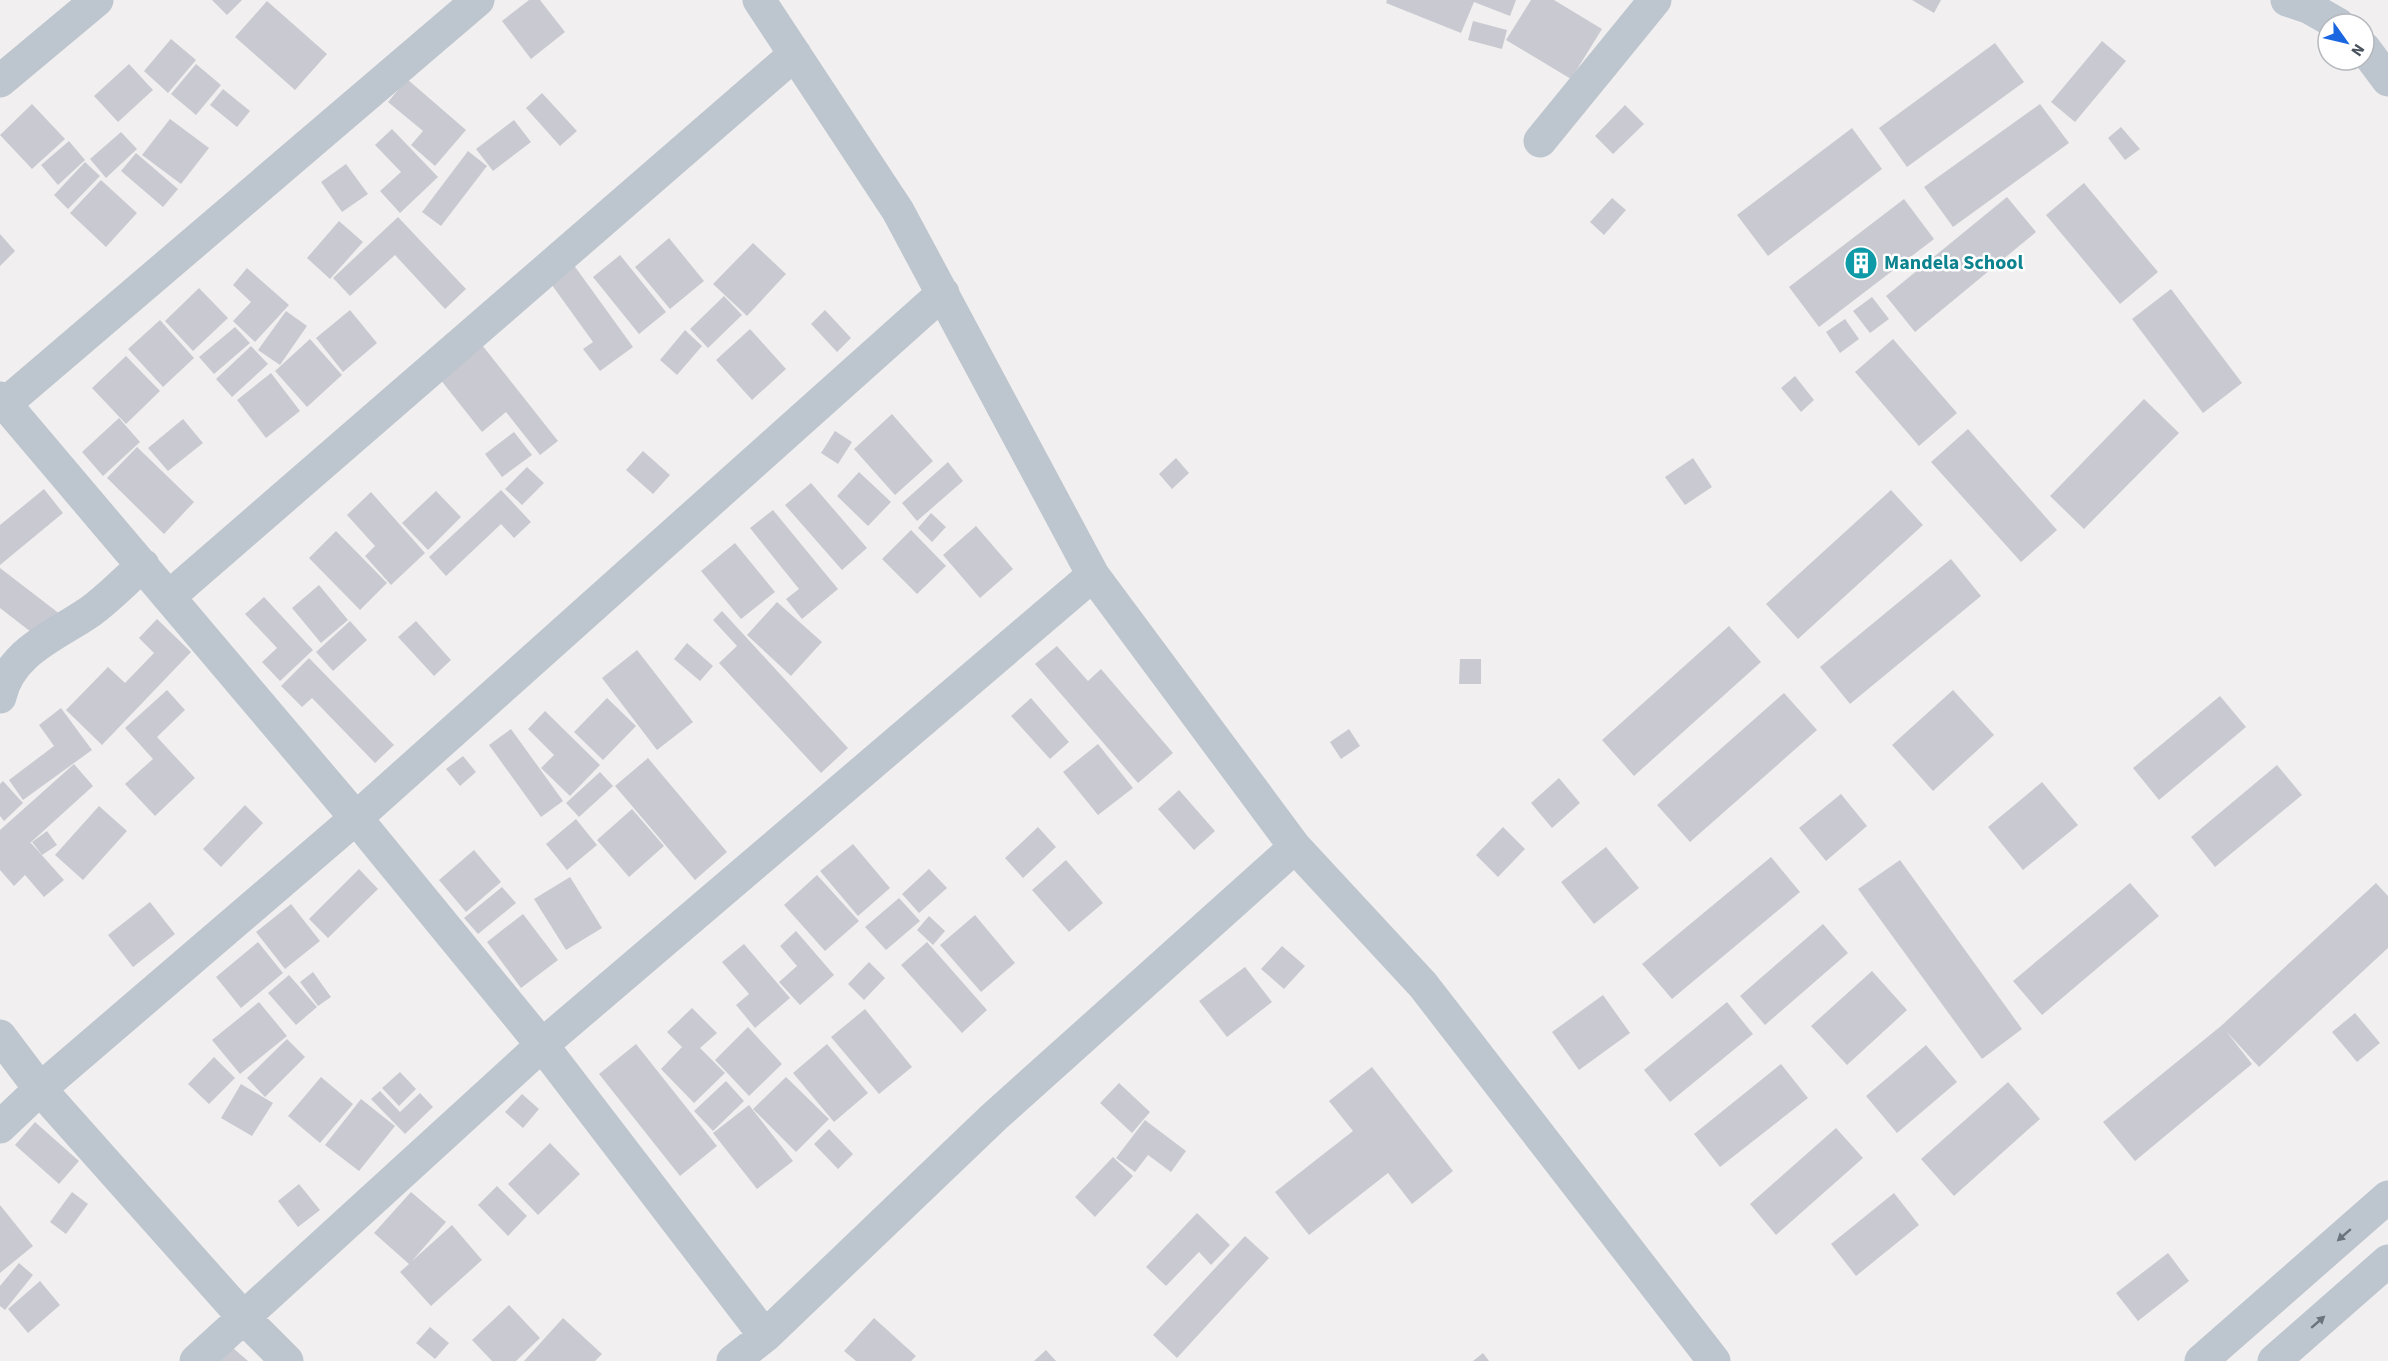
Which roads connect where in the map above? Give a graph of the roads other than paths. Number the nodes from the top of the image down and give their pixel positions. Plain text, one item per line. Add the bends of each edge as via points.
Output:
1 (97, 0) edge
2 (478, 0) edge
3 (759, 0) edge
4 (1655, 0) edge
5 (2299, 2) edge
6 (2317, 12) edge
7 (795, 54) junction
8 (2376, 64) edge
9 (2388, 80) edge
10 (0, 81) edge
11 (1540, 141) dead end
12 (943, 294) junction
13 (3, 401) edge
14 (143, 565) junction
15 (1093, 575) junction
16 (170, 596) junction
17 (0, 697) edge
18 (356, 818) junction
19 (1295, 847) junction
20 (0, 1036) edge
21 (542, 1045) junction
22 (40, 1089) junction
23 (0, 1127) edge
24 (2388, 1197) edge
25 (2388, 1261) edge
26 (245, 1319) junction
27 (765, 1336) junction
28 (196, 1361) edge
29 (287, 1361) edge
30 (733, 1361) edge
31 (1714, 1361) edge
32 (2201, 1361) edge
33 (2274, 1361) edge

1 - 10 street
2 - 13 street
3 - 7 street
4 - 11 street
5 - 6 street
7 - 12 street via 898,211
7 - 16 street
8 - 9 street
12 - 15 street
12 - 18 street
13 - 14 street
14 - 16 street
14 - 17 street via 92,610 32,647 3,682
15 - 19 street
15 - 21 street
16 - 18 street
18 - 21 street
18 - 22 street
19 - 27 street via 994,1118
19 - 31 street via 1423,985
20 - 22 street
21 - 26 street
21 - 27 street
22 - 23 street
22 - 26 street
24 -> 32 street
33 -> 25 street
26 - 28 street
26 - 29 street
27 - 30 street

